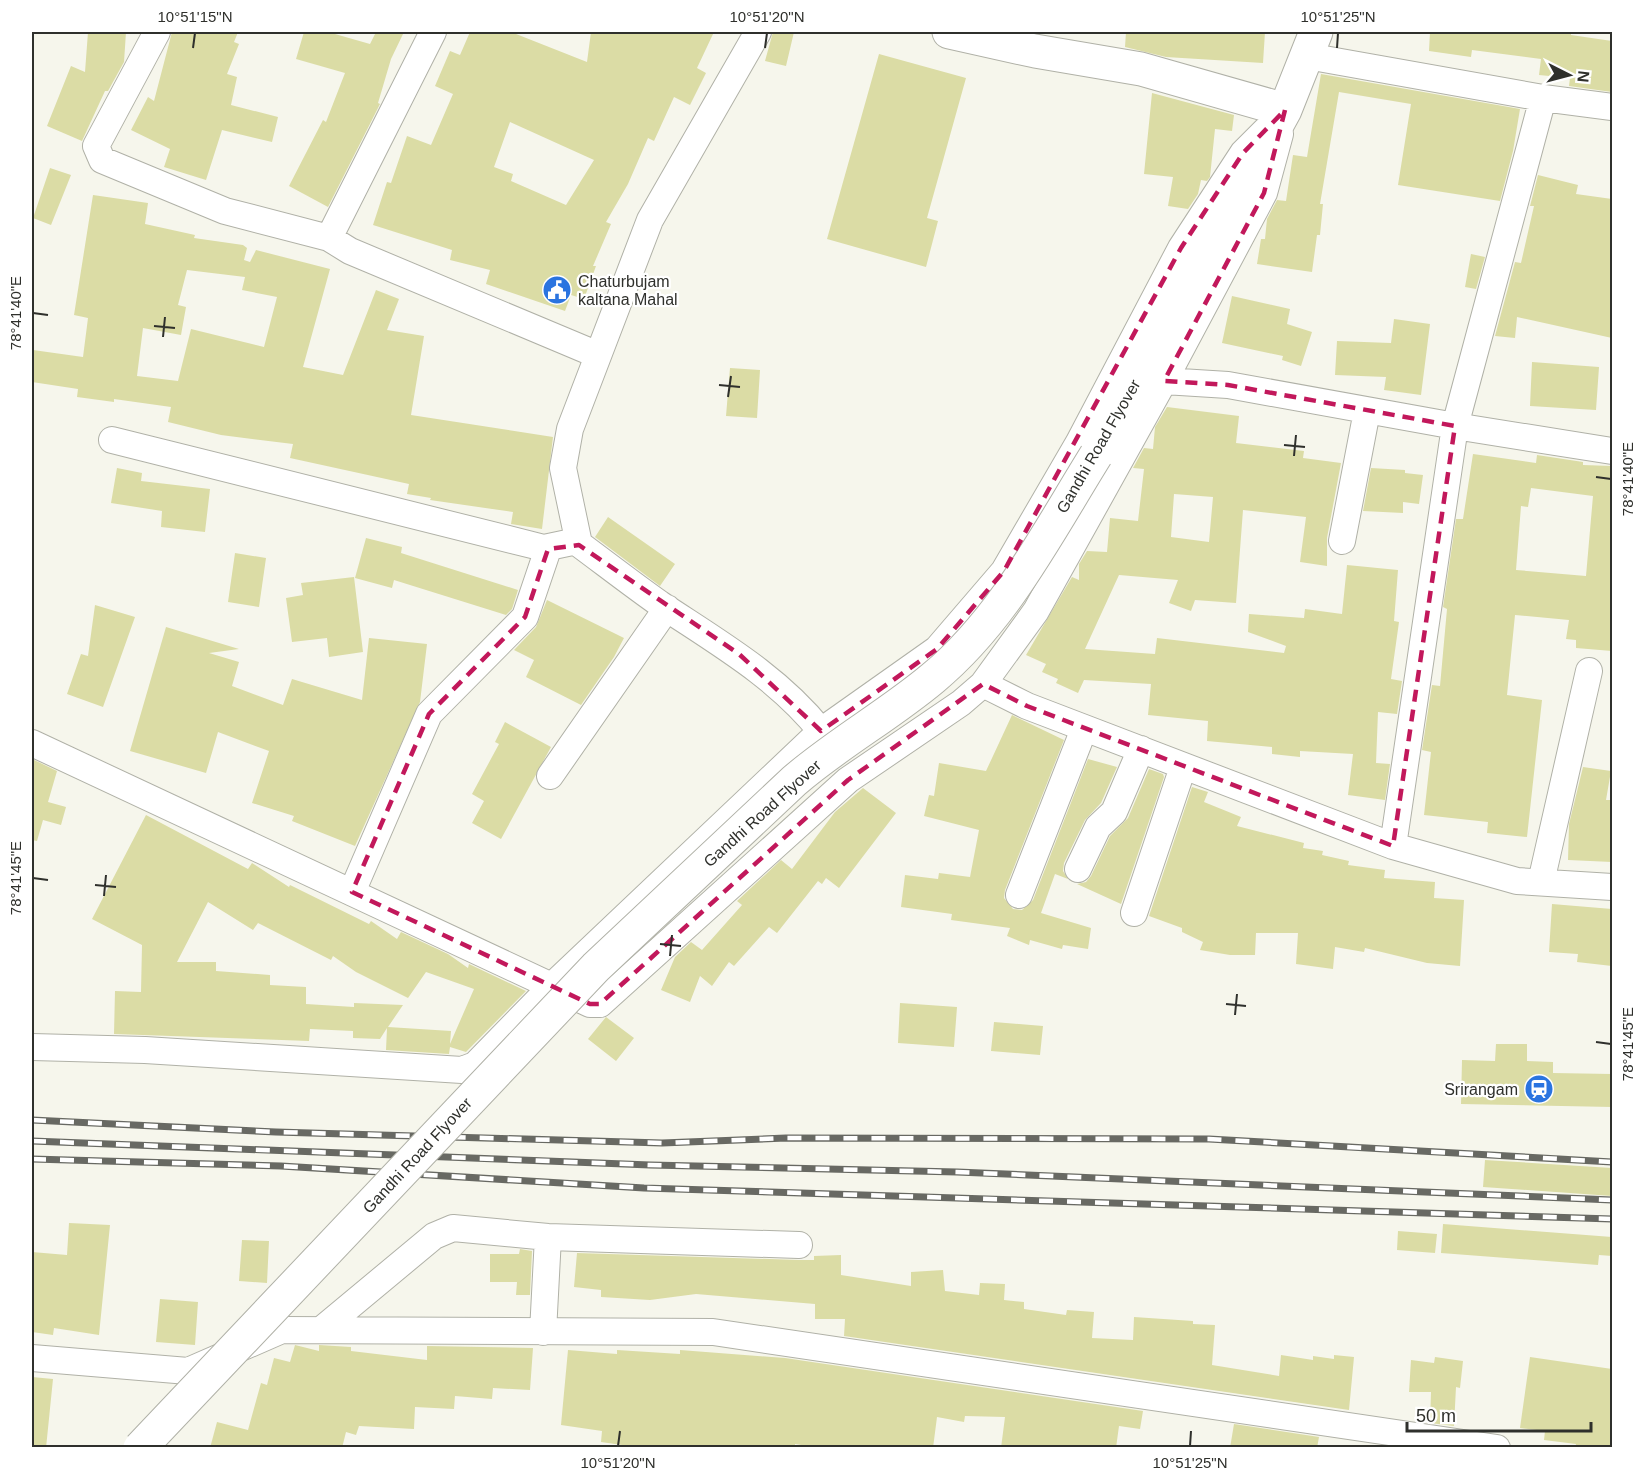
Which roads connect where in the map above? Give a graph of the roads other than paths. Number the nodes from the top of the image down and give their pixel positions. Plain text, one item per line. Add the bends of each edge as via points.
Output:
1 (157, 32) edge
2 (433, 32) edge
3 (758, 32) edge
4 (949, 32) edge
5 (1024, 43) edge
6 (1312, 44) edge
7 (1543, 98) junction
8 (1612, 107) edge
9 (1285, 110) junction
10 (329, 238) junction
11 (598, 355) junction
12 (1164, 381) junction
13 (1367, 411) junction
14 (1455, 426) junction
15 (112, 440) dead end
16 (1612, 449) edge
17 (1342, 541) dead end
18 (577, 542) junction
19 (548, 549) junction
20 (667, 608) junction
21 (1589, 671) dead end
22 (983, 684) junction
23 (1084, 729) junction
24 (821, 731) junction
25 (32, 743) edge
26 (1141, 749) junction
27 (1183, 767) junction
28 (550, 776) dead end
29 (1393, 846) junction
30 (1078, 870) dead end
31 (1541, 882) junction
32 (1612, 887) edge
33 (352, 892) junction
34 (1019, 895) dead end
35 (1134, 913) dead end
36 (553, 985) junction
37 (32, 1047) edge
38 (548, 1237) junction
39 (799, 1245) dead end
40 (321, 1330) junction
41 (543, 1332) junction
42 (32, 1358) edge
43 (140, 1448) edge
44 (1497, 1448) edge

1 - 10 street via 96,146 99,157 106,164 225,211
2 - 10 street
3 - 11 street via 650,220
4 - 5 main road
5 - 9 main road via 1141,69
6 - 7 street
6 - 9 main road, Gandhi Road Flyover
7 - 8 street
7 - 14 street
9 - 12 street via 1264,193
9 - 24 street via 1243,153 1181,248 1079,442 1004,571 937,649
9 - 43 main road, Gandhi Road Flyover, bridge via 1096,455 1006,598 969,643 933,678 817,761 596,966
10 - 11 street via 350,251
11 - 18 street via 570,429 564,458
12 - 13 street via 1228,385
12 - 22 street via 1036,611
13 - 14 street
13 - 17 street
14 - 16 street
14 - 29 street
15 - 19 street
18 - 19 street
18 - 20 street
19 - 33 street via 525,617 429,714
20 - 24 street via 739,654
20 - 28 street
21 - 31 street
22 - 23 street
22 - 36 street via 848,780 609,999 590,1004
23 - 26 street
23 - 34 street
24 - 36 street
25 - 33 street
26 - 27 street
26 - 30 street via 1114,812 1098,827
27 - 29 street
27 - 35 street
29 - 31 street via 1517,881
31 - 32 street
33 - 36 street
36 - 37 street via 479,1061 462,1070
38 - 39 street
38 - 40 street via 442,1230
38 - 41 street
40 - 41 street
40 - 42 street via 274,1332 188,1371
41 - 44 street via 739,1335

